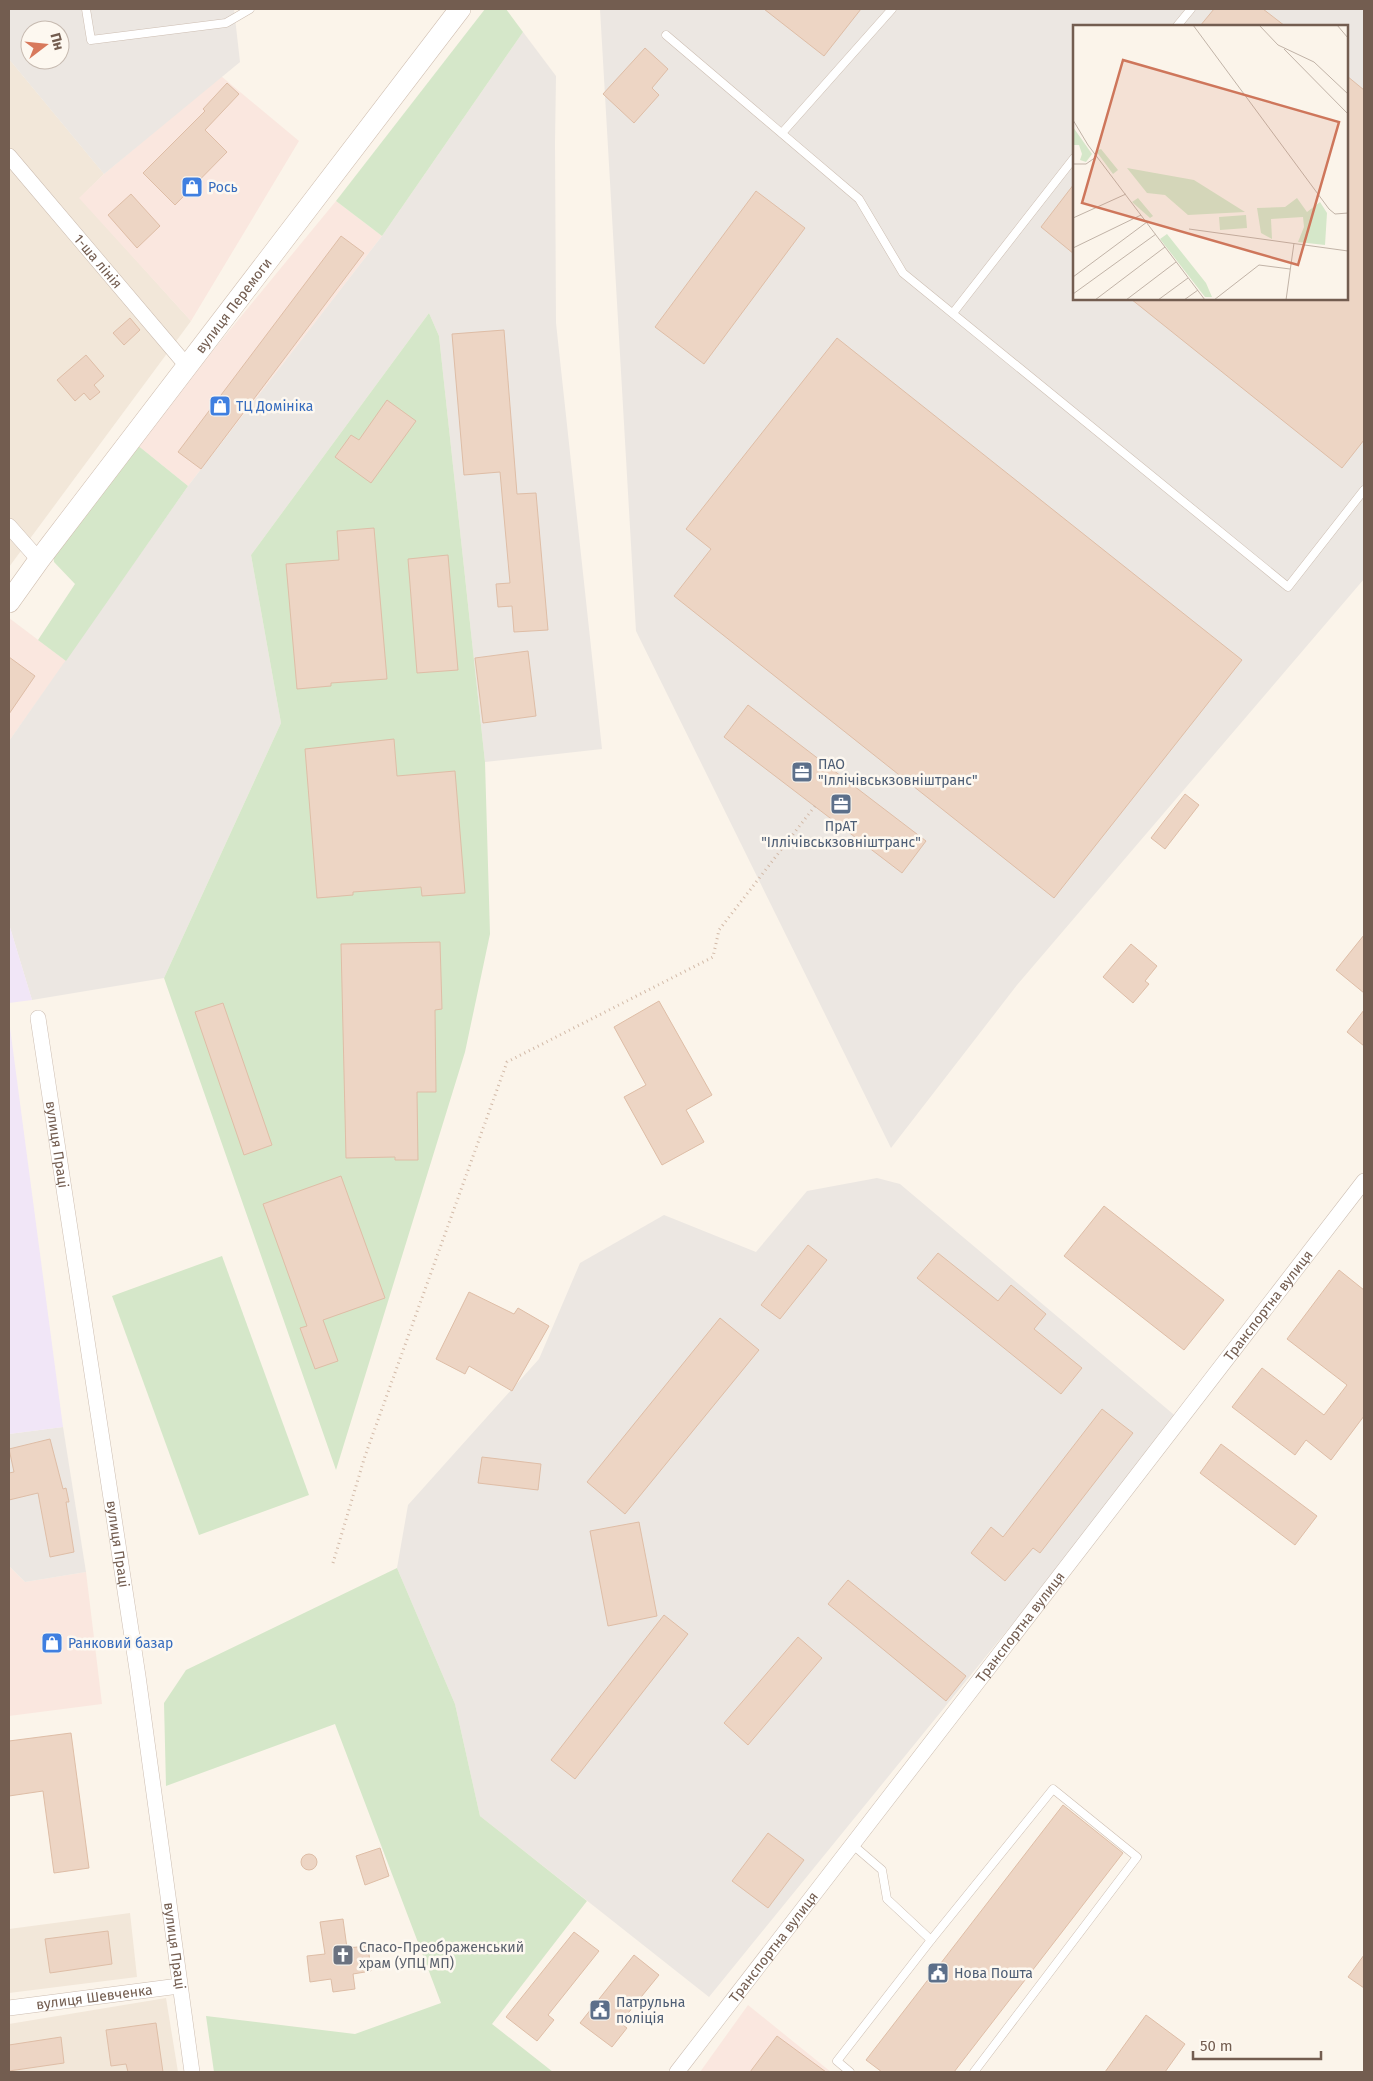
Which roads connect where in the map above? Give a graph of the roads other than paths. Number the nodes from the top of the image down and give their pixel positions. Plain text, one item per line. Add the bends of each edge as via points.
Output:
1 (86, 9) edge
2 (250, 9) edge
3 (892, 9) edge
4 (1191, 9) edge
5 (457, 10) edge
6 (1178, 25) edge
7 (666, 35) dead end
8 (782, 133) junction
9 (9, 156) edge
10 (1073, 159) edge
11 (953, 313) junction
12 (188, 366) junction
13 (1364, 490) edge
14 (9, 526) edge
15 (39, 560) junction
16 (9, 602) edge
17 (38, 1018) dead end
18 (1364, 1181) edge
19 (852, 1845) junction
20 (931, 1940) junction
21 (179, 1986) junction
22 (9, 2008) edge
23 (192, 2072) edge
24 (677, 2072) edge
25 (850, 2072) edge
26 (974, 2072) edge

1 - 2 lane via 91,40 226,24
3 - 8 lane
4 - 6 lane
5 - 12 main road, вулиця Перемоги
7 - 8 lane
8 - 11 lane via 859,199 903,273
9 - 12 street, 1-ша лінія
10 - 11 lane
11 - 13 lane via 1288,587
12 - 15 main road, вулиця Перемоги
14 - 15 street
15 - 16 main road, вулиця Перемоги
17 - 21 street, вулиця Праці via 136,1666
18 - 19 street, Транспортна вулиця
19 - 20 lane via 882,1870 887,1899
19 - 24 street, Транспортна вулиця
20 - 25 lane via 837,2062
20 - 26 lane via 1053,1789 1137,1857
21 - 22 street, вулиця Шевченка
21 - 23 street, вулиця Праці

